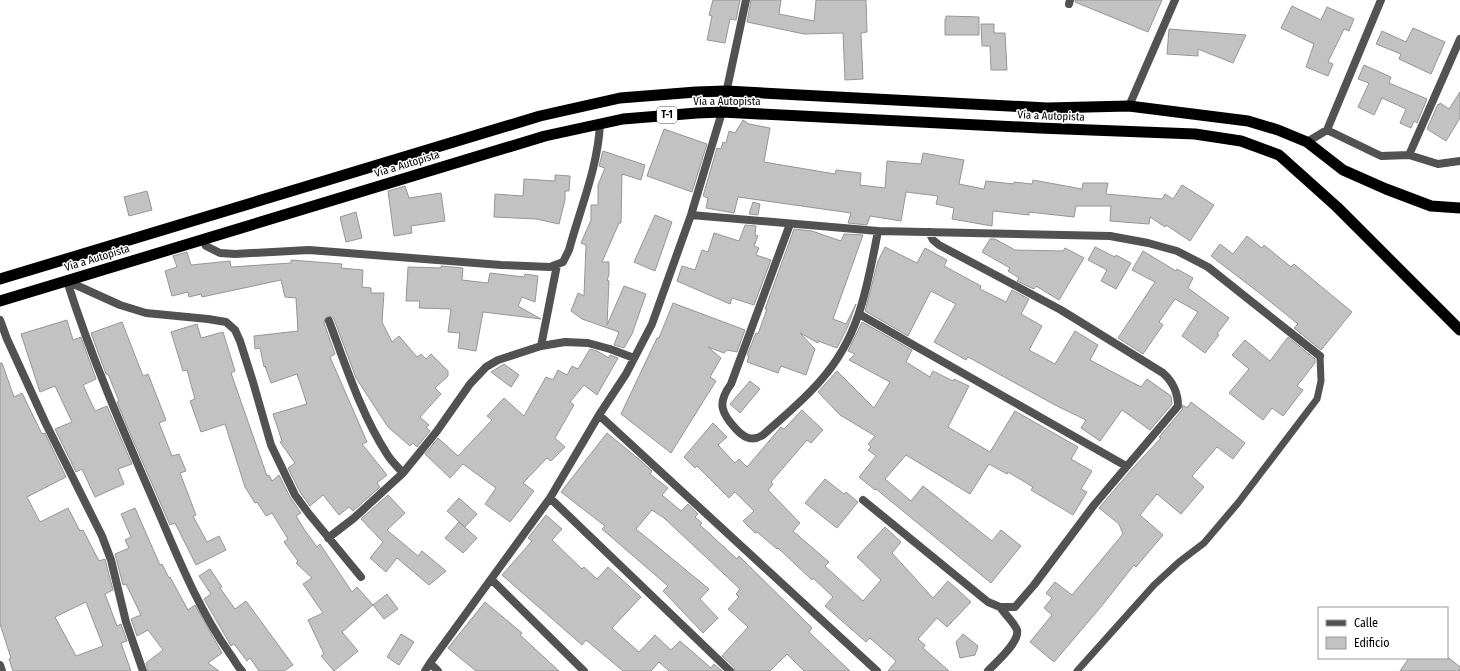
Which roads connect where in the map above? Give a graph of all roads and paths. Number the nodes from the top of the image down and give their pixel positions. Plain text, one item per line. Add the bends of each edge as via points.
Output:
1 (746, 0) edge
2 (1175, 0) edge
3 (1381, 0) edge
4 (1460, 39) edge
5 (726, 91) junction
6 (1129, 106) junction
7 (722, 112) junction
8 (600, 124) junction
9 (1326, 130) junction
10 (1307, 142) junction
11 (1409, 155) junction
12 (1460, 161) edge
13 (1460, 208) edge
14 (692, 215) junction
15 (790, 224) junction
16 (878, 232) junction
17 (930, 232) junction
18 (202, 240) junction
19 (557, 265) junction
20 (0, 279) edge
21 (67, 281) junction
22 (0, 301) edge
23 (859, 314) junction
24 (0, 320) edge
25 (329, 321) dead end
26 (1460, 330) edge
27 (541, 346) junction
28 (1320, 356) joint
29 (634, 358) junction
30 (599, 415) junction
31 (1126, 466) junction
32 (403, 473) junction
33 (550, 498) junction
34 (863, 500) dead end
35 (328, 538) junction
36 (360, 577) dead end
37 (491, 579) junction
38 (1000, 607) junction
39 (430, 663) junction
40 (0, 665) edge
41 (2, 671) edge
42 (143, 671) edge
43 (242, 671) edge
44 (425, 671) edge
45 (438, 671) edge
46 (584, 671) edge
47 (730, 671) edge
48 (877, 671) edge
49 (988, 671) edge
50 (1077, 671) edge

1 - 5 street
2 - 6 street
3 - 9 street
4 - 11 street
5 - 6 highway, Vía a Autopista / T-1 via 1046,108
5 - 7 street
5 - 20 highway, Vía a Autopista / T-1 via 620,98 540,116
6 - 10 highway, Vía a Autopista / T-1 via 1248,121
7 - 8 highway, Vía a Autopista / T-1 via 624,119
7 - 14 street
7 - 26 highway, Vía a Autopista / T-1 via 1195,134 1241,141 1279,155 1336,206
8 - 18 highway, Vía a Autopista / T-1 via 545,136
8 - 19 street via 595,164 569,250 563,262
9 - 10 street
9 - 11 street via 1381,156
10 - 13 highway, Vía a Autopista / T-1 via 1343,170 1386,189 1431,206
11 - 12 street via 1438,164
14 - 15 street
14 - 29 street via 652,324
15 - 16 street
15 - 23 street via 723,397 725,417 743,437 755,439 763,435 809,394 829,371 849,339
16 - 17 street
16 - 23 street
17 - 28 street via 1110,236 1148,242 1177,251 1208,267
17 - 31 street via 933,240 939,245 1061,310 1169,378 1176,392 1178,406
18 - 19 street via 206,246 220,253 309,250 550,268
18 - 21 highway, Vía a Autopista / T-1
19 - 27 street
21 - 22 highway, Vía a Autopista / T-1
21 - 35 street via 120,305 146,313 226,322 235,330 271,445 295,495
21 - 43 street via 120,425 190,585 210,623
23 - 31 street
24 - 42 street via 46,424 102,536 111,560 126,622
25 - 32 street via 372,428 388,455
27 - 29 street via 565,342 588,343 610,348
27 - 32 street via 498,360 486,367 470,384
28 - 50 lane via 1322,381 1317,399 1238,503 1204,543 1154,585
29 - 30 street
30 - 33 street
30 - 48 street
31 - 38 street via 1020,602 1014,607
32 - 35 street
33 - 37 street
33 - 47 street
34 - 38 street via 988,602
35 - 36 street
37 - 39 street
37 - 46 street
38 - 49 street via 1017,630 1017,636 1014,644
39 - 44 street
39 - 45 street
40 - 41 street

